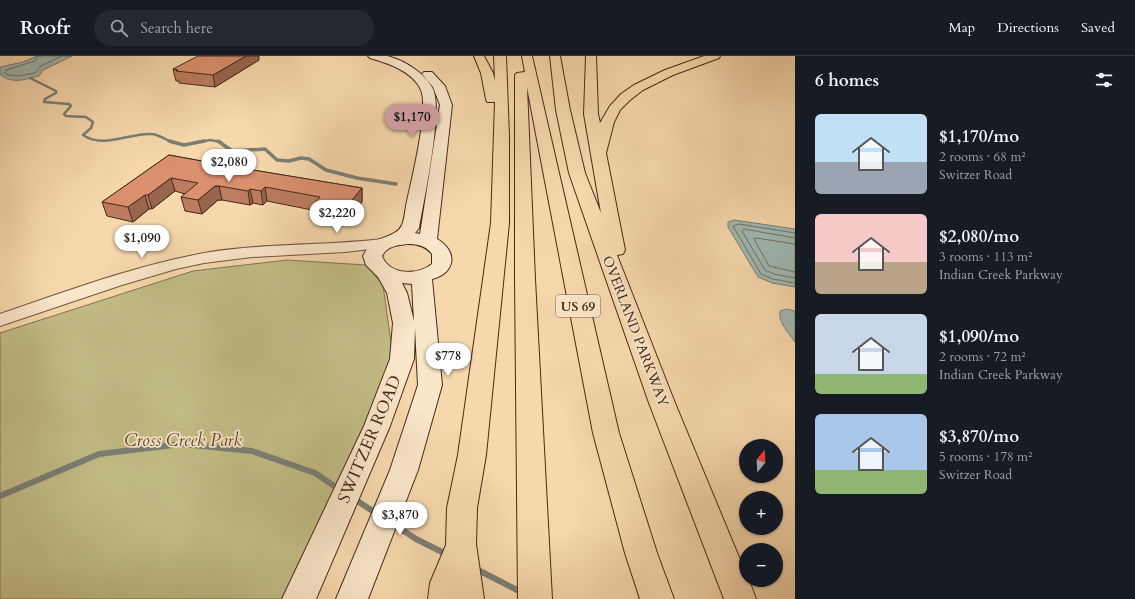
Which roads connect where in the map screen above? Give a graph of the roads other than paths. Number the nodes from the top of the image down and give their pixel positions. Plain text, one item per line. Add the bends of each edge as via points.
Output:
1 (374, 56) edge
2 (479, 56) edge
3 (500, 56) edge
4 (523, 56) edge
5 (527, 56) edge
6 (555, 56) edge
7 (591, 56) edge
8 (715, 56) edge
9 (398, 61) edge
10 (501, 113) junction
11 (427, 133) junction
12 (442, 134) junction
13 (598, 155) junction
14 (390, 241) junction
15 (428, 241) junction
16 (295, 249) junction
17 (380, 268) junction
18 (422, 277) junction
19 (628, 312) junction
20 (0, 320) edge
21 (461, 544) junction
22 (304, 586) edge
23 (355, 593) edge
24 (444, 599) edge
25 (466, 599) edge
26 (535, 599) edge
27 (657, 599) edge
28 (740, 599) edge

1 - 9 main road
2 - 10 highway via 489,81 493,105
3 - 10 highway
4 - 26 highway via 521,66 525,271
5 - 27 highway, US 69 via 606,433
6 - 19 highway, OVERLAND PARKWAY / US 69 via 563,110 577,173
7 - 13 highway via 590,114
8 - 13 highway via 660,76 626,97 607,122
9 - 11 main road via 426,89 430,99
9 - 12 main road via 433,78 442,92 446,105
10 - 21 highway via 500,223 472,455 462,508
11 - 12 main road
11 - 14 main road via 410,228
12 - 15 main road
13 - 19 highway
14 - 15 main road via 408,238
14 - 16 street via 355,248
14 - 17 main road via 375,249 372,256
15 - 18 main road via 441,251 442,263 431,274
16 - 17 street via 352,258
16 - 20 street via 234,254 169,266
17 - 18 main road via 410,278
17 - 22 main road, SWITZER ROAD via 397,293 404,323 402,359 377,426
18 - 23 main road via 430,385 404,470
19 - 28 highway, OVERLAND PARKWAY / US 69
21 - 24 highway via 446,583
21 - 25 highway

